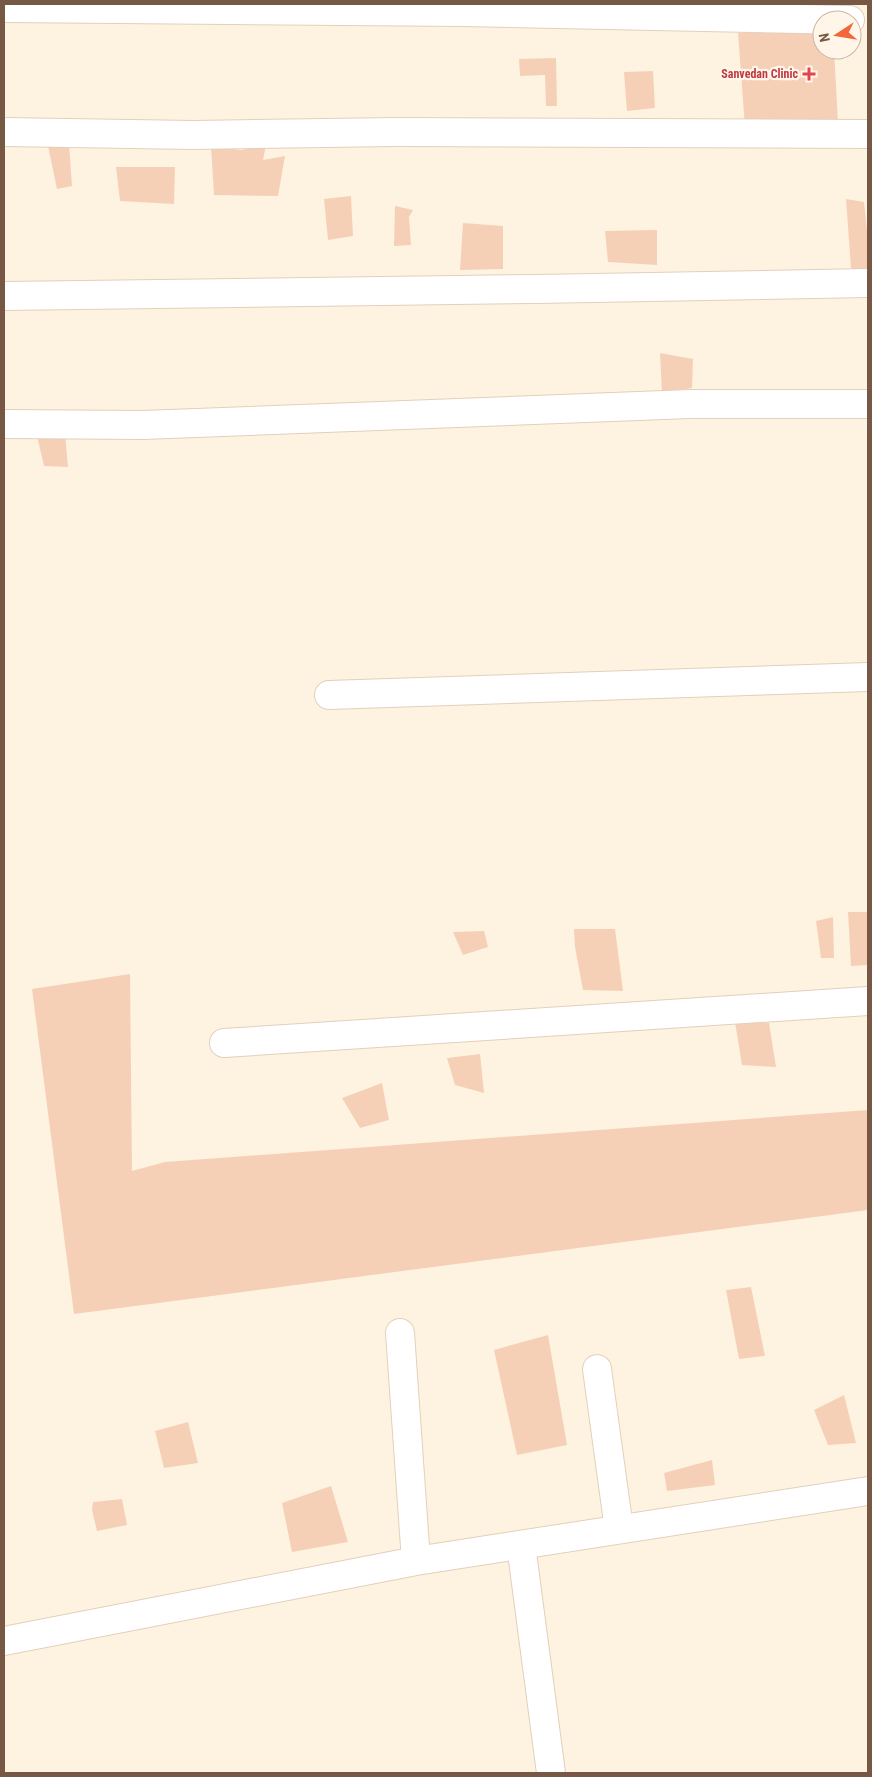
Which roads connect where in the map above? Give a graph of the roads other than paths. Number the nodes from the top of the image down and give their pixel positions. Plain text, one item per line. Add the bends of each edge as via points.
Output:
1 (4, 8) edge
2 (812, 19) edge
3 (4, 132) edge
4 (868, 134) edge
5 (868, 283) edge
6 (4, 296) edge
7 (868, 404) edge
8 (4, 424) edge
9 (868, 677) edge
10 (328, 695) dead end
11 (868, 1000) edge
12 (224, 1043) dead end
13 (400, 1333) dead end
14 (597, 1369) dead end
15 (868, 1491) edge
16 (619, 1529) junction
17 (521, 1544) junction
18 (416, 1561) junction
19 (4, 1641) edge
20 (546, 1772) edge

1 - 2 street
3 - 4 street via 194,135 396,132
5 - 6 street
7 - 8 street via 690,404 143,425
9 - 10 street
11 - 12 street
13 - 18 street
14 - 16 street
15 - 16 street
16 - 17 street
17 - 18 street
17 - 20 street
18 - 19 street

